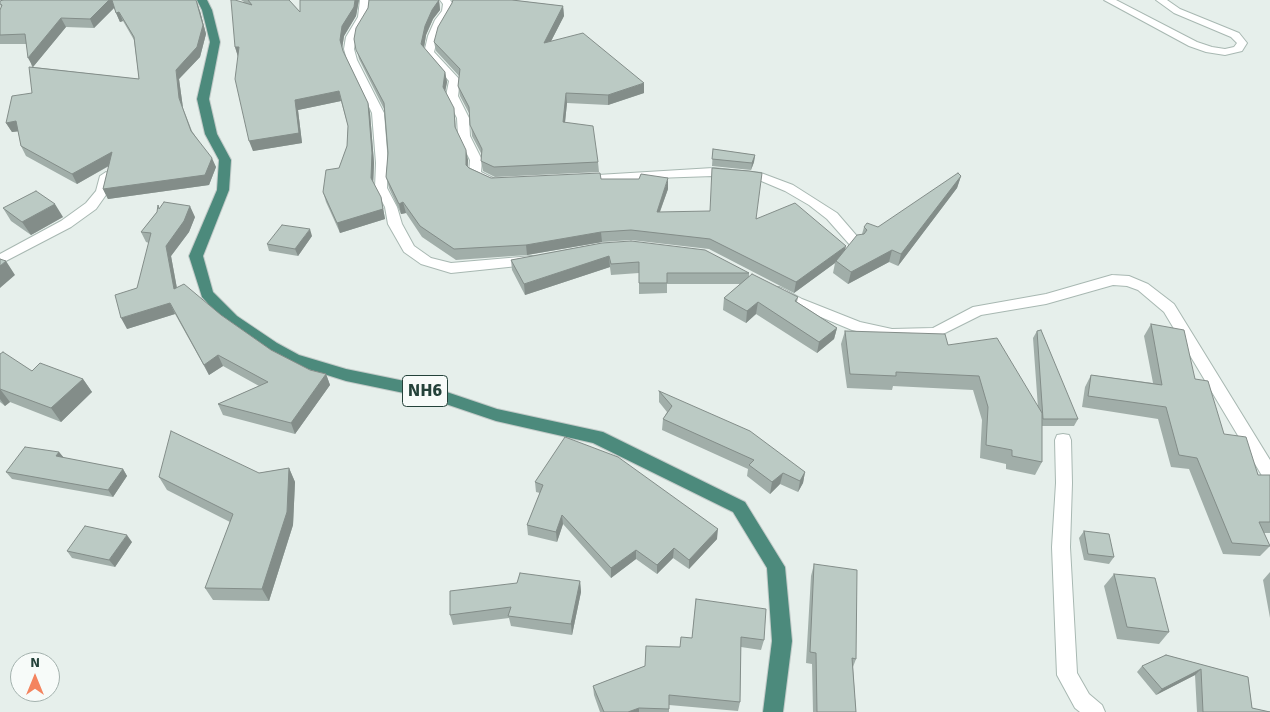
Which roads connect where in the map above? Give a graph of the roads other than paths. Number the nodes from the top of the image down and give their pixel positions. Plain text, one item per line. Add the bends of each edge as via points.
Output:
1 (202, 0) edge
2 (365, 0) edge
3 (445, 0) edge
4 (1109, 0) edge
5 (1161, 0) edge
6 (106, 176) edge
7 (570, 180) edge
8 (502, 183) edge
9 (855, 242) edge
10 (543, 259) edge
11 (0, 260) edge
12 (766, 286) edge
13 (1062, 440) dead end
14 (1270, 474) edge
15 (1085, 708) edge
16 (773, 712) edge

1 - 16 highway, NH6 via 215,42 203,99 211,134 224,160 223,190 196,256 207,294 232,320 294,359 346,375 429,392 496,415 597,437 739,507 776,567 782,641
2 - 10 street via 350,49 352,60 378,113 381,188 409,250 426,261 451,268
3 - 8 street via 447,12 440,20 429,53 455,80 452,96 463,118 464,136 476,160 475,174 493,183
4 - 5 street via 1210,50 1225,52 1238,49 1242,43 1235,35 1177,11
6 - 11 street via 102,192 91,206 66,224
7 - 9 street via 713,172 761,177 813,202 832,216
12 - 14 street via 857,326 892,334 935,333 978,311 1046,299 1112,280 1129,281 1143,287 1169,308
13 - 15 street via 1061,547 1068,675

